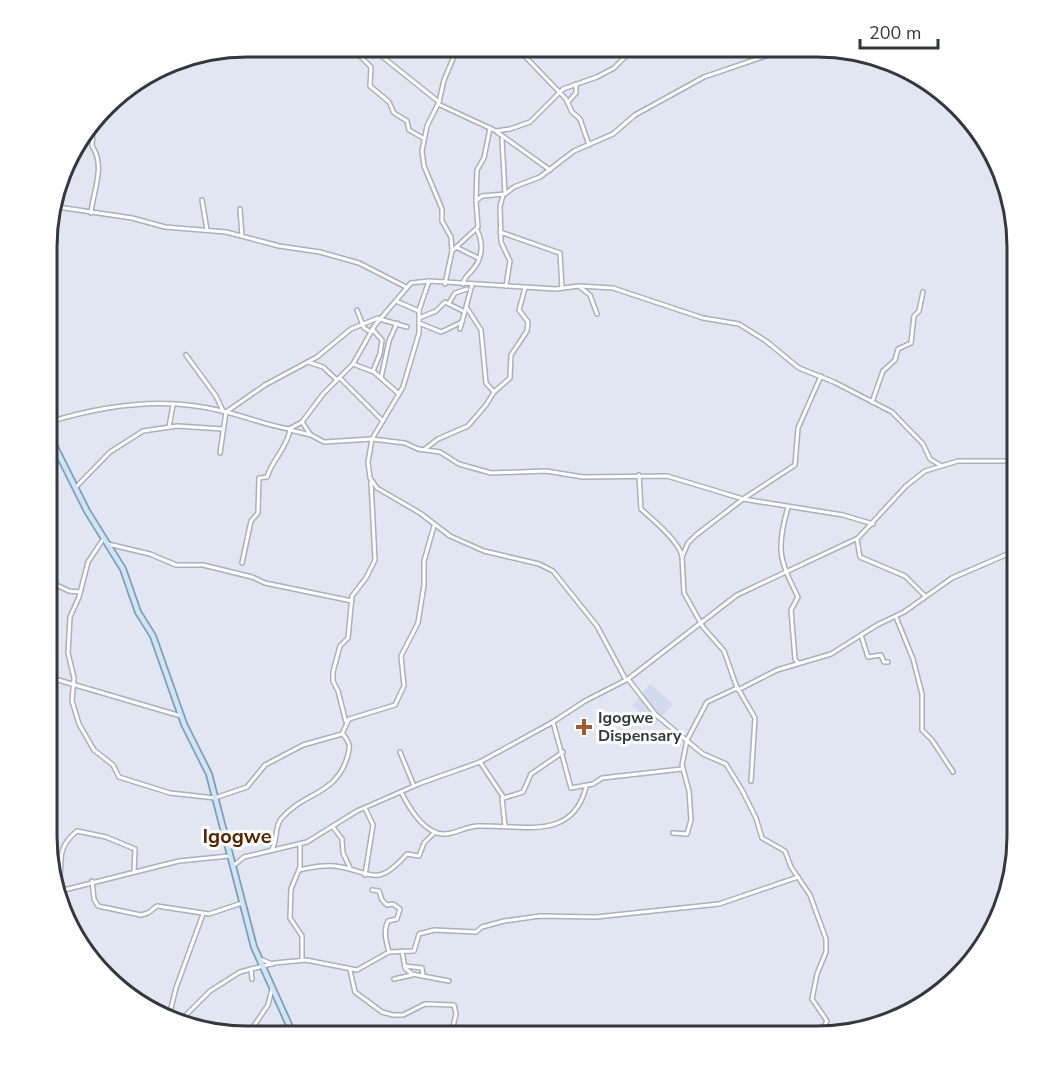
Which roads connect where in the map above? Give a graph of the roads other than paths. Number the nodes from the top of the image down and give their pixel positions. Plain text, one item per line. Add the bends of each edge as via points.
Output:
1 (360, 57) edge
2 (382, 57) edge
3 (454, 57) edge
4 (525, 57) edge
5 (626, 57) edge
6 (762, 57) edge
7 (576, 84) junction
8 (558, 92) junction
9 (564, 96) junction
10 (554, 97) junction
11 (568, 102) junction
12 (438, 103) junction
13 (490, 128) junction
14 (496, 131) junction
15 (93, 136) edge
16 (501, 137) junction
17 (424, 139) junction
18 (589, 145) junction
19 (550, 170) junction
20 (504, 195) junction
21 (202, 200) dead end
22 (476, 201) junction
23 (61, 208) edge
24 (240, 209) dead end
25 (91, 213) junction
26 (207, 230) junction
27 (477, 230) junction
28 (500, 232) junction
29 (242, 236) junction
30 (456, 247) junction
31 (452, 251) junction
32 (478, 258) junction
33 (429, 281) junction
34 (445, 284) junction
35 (463, 284) junction
36 (472, 285) junction
37 (506, 286) junction
38 (579, 286) junction
39 (406, 287) junction
40 (525, 287) junction
41 (562, 288) junction
42 (468, 290) junction
43 (923, 292) dead end
44 (462, 298) dead end
45 (469, 300) junction
46 (396, 301) junction
47 (449, 303) junction
48 (357, 310) dead end
49 (466, 310) junction
50 (419, 311) junction
51 (597, 314) dead end
52 (379, 319) junction
53 (419, 321) junction
54 (462, 322) junction
55 (397, 323) junction
56 (362, 324) junction
57 (407, 327) dead end
58 (460, 328) dead end
59 (370, 331) junction
60 (186, 355) dead end
61 (307, 362) junction
62 (353, 364) junction
63 (373, 371) junction
64 (820, 376) junction
65 (381, 378) junction
66 (338, 379) junction
67 (494, 392) junction
68 (399, 394) junction
69 (872, 402) junction
70 (173, 405) junction
71 (225, 412) junction
72 (57, 420) edge
73 (383, 421) junction
74 (302, 422) junction
75 (169, 427) junction
76 (223, 429) junction
77 (290, 430) junction
78 (311, 435) junction
79 (372, 439) junction
80 (425, 449) junction
81 (57, 450) edge
82 (219, 453) dead end
83 (1007, 461) edge
84 (940, 465) junction
85 (639, 475) junction
86 (372, 481) junction
87 (76, 487) junction
88 (743, 499) junction
89 (788, 507) junction
90 (873, 524) junction
91 (434, 526) junction
92 (104, 538) junction
93 (857, 538) junction
94 (108, 544) junction
95 (1007, 554) edge
96 (682, 557) junction
97 (242, 563) dead end
98 (788, 572) junction
99 (57, 585) edge
100 (80, 592) junction
101 (926, 597) junction
102 (352, 601) junction
103 (896, 616) junction
104 (702, 621) junction
105 (861, 635) junction
106 (888, 662) dead end
107 (798, 663) junction
108 (627, 679) junction
109 (57, 680) edge
110 (73, 684) junction
111 (738, 689) junction
112 (182, 717) junction
113 (346, 722) junction
114 (553, 722) junction
115 (342, 733) junction
116 (687, 740) junction
117 (400, 752) dead end
118 (563, 752) junction
119 (480, 762) junction
120 (682, 769) junction
121 (953, 772) dead end
122 (752, 781) dead end
123 (414, 786) junction
124 (586, 787) junction
125 (401, 792) junction
126 (502, 796) junction
127 (215, 798) junction
128 (365, 808) junction
129 (506, 826) junction
130 (333, 827) junction
131 (435, 832) junction
132 (673, 833) dead end
133 (300, 845) junction
134 (272, 849) junction
135 (230, 856) junction
136 (233, 866) junction
137 (60, 867) edge
138 (351, 869) junction
139 (299, 870) junction
140 (134, 872) junction
141 (365, 875) junction
142 (798, 877) junction
143 (92, 881) junction
144 (64, 889) edge
145 (372, 890) dead end
146 (242, 903) junction
147 (203, 914) junction
148 (402, 951) junction
149 (389, 952) junction
150 (259, 958) junction
151 (302, 960) junction
152 (272, 964) junction
153 (263, 966) junction
154 (405, 966) junction
155 (251, 969) junction
156 (350, 969) junction
157 (412, 975) junction
158 (423, 975) junction
159 (252, 979) dead end
160 (394, 979) dead end
161 (449, 981) dead end
162 (273, 988) junction
163 (170, 1010) edge
164 (186, 1016) edge
165 (254, 1026) edge
166 (290, 1026) edge
167 (453, 1026) edge
168 (825, 1026) edge

1 - 17 street via 372,68 370,86 406,121 409,130
2 - 12 street
3 - 12 street
4 - 8 street
5 - 7 street via 606,73
6 - 18 street via 704,76
7 - 8 street
7 - 11 street via 576,92
8 - 9 street
8 - 10 street
9 - 10 street
9 - 11 street
10 - 14 street via 530,122
11 - 18 street
12 - 13 street
12 - 17 street
13 - 14 street
13 - 22 street via 484,158 477,170
14 - 16 street
15 - 25 street via 98,165
16 - 19 street
16 - 20 street
17 - 31 street via 423,162 450,233
18 - 19 street via 569,154
19 - 20 street
20 - 22 street via 486,195
20 - 28 street
21 - 26 street
22 - 27 street
23 - 25 street
24 - 29 street
25 - 26 street via 179,229
26 - 29 street
27 - 30 street
27 - 32 street via 482,246
28 - 37 street via 503,250 510,261
28 - 41 street via 560,253
29 - 39 street via 359,263
30 - 31 street
30 - 32 street
31 - 34 street
32 - 35 street
33 - 34 street
33 - 39 street via 415,281
33 - 50 street
34 - 35 street
35 - 36 street
35 - 42 street
36 - 37 street
36 - 42 street
37 - 40 street
38 - 41 street
38 - 51 street via 590,295
38 - 64 street via 616,288 703,318 739,324 800,368
39 - 46 street
40 - 41 street
40 - 67 street via 519,310 528,321 528,329 511,355 510,378
42 - 45 street
42 - 47 street via 456,293
43 - 69 street via 914,316 911,343 898,349 895,360 883,371
44 - 45 street
45 - 49 street
46 - 50 street
46 - 52 street
47 - 49 street
47 - 53 street via 444,302
48 - 56 street
49 - 54 street
49 - 67 street via 481,330 486,379
50 - 53 street
52 - 55 street
52 - 56 street
52 - 59 street
53 - 54 street via 441,332
53 - 68 street via 417,340
54 - 58 street
55 - 57 street
55 - 65 street
56 - 59 street
56 - 61 street
59 - 62 street
59 - 63 street via 382,339
60 - 71 street
61 - 66 street
61 - 71 street
62 - 63 street
62 - 66 street
63 - 65 street
64 - 69 street
64 - 88 street via 798,428 795,465
65 - 68 street
66 - 73 street
66 - 74 street
67 - 80 street via 468,426
68 - 73 street
69 - 84 street via 897,416 923,444 930,459
70 - 71 street
70 - 72 street via 132,404
70 - 75 street
71 - 76 street
71 - 77 street
73 - 79 street
74 - 77 street
74 - 78 street
75 - 76 street
75 - 87 street via 143,431 112,451
76 - 82 street
77 - 78 street
77 - 97 street via 267,477 259,478 258,513 251,521
78 - 79 street via 324,442
79 - 80 street
79 - 86 street via 368,462
80 - 85 street via 491,473
81 - 87 main road
83 - 84 street
84 - 90 street via 912,480
85 - 88 street via 674,477
85 - 96 street via 641,509 676,544
86 - 91 street
86 - 102 street via 375,560
87 - 92 main road
88 - 89 street
88 - 96 street via 691,539
89 - 90 street
89 - 98 street via 779,539
90 - 93 street
91 - 108 street via 484,551 553,571 597,626
91 - 113 street via 424,561 418,623 401,656 404,686 393,706
92 - 94 main road
92 - 100 street via 87,562
93 - 98 street
93 - 101 street via 860,557 905,576
94 - 102 street via 176,565 203,564 265,583
94 - 112 main road via 153,636
95 - 101 street via 952,578
96 - 104 street via 683,591
98 - 104 street via 737,595
98 - 107 street via 798,599 791,610
99 - 100 street
100 - 110 street via 69,624
101 - 103 street
102 - 113 street via 348,638 338,650 333,672
103 - 105 street
103 - 121 street via 922,694 922,730
104 - 108 street
104 - 111 street via 724,651
105 - 106 street via 868,657 881,655
105 - 107 street via 831,654
107 - 111 street
108 - 114 street
108 - 116 street via 651,711
109 - 110 street
110 - 112 street
110 - 127 street via 72,701 82,732 96,752 114,766 117,777 170,793
111 - 116 street via 705,704
111 - 122 street via 754,718
112 - 127 main road via 207,767
113 - 115 street
114 - 118 street
114 - 119 street
115 - 127 street via 297,748 265,765 247,787
115 - 134 street via 350,740 351,748 344,770 326,788 281,819
116 - 120 street
116 - 142 street via 703,754 726,764 756,818 762,838 785,850
117 - 123 street
118 - 124 street via 571,788
118 - 126 street via 531,774 523,792
119 - 123 street
119 - 126 street
120 - 124 street via 602,778
120 - 132 street via 689,791 691,825 684,835
123 - 125 street
124 - 129 street via 580,802 555,826
125 - 128 street
125 - 131 street via 413,814
126 - 129 street
127 - 135 main road
128 - 130 street
128 - 141 street via 373,825
129 - 131 street via 463,828 447,834
130 - 133 street
130 - 138 street via 342,839 343,854
131 - 141 street via 424,843 419,856 406,854 382,876
133 - 134 street
133 - 139 street
134 - 136 street via 244,857
135 - 136 main road
135 - 140 street via 179,861
136 - 146 main road
137 - 140 street via 63,846 76,831 106,837 135,849
138 - 139 street via 320,866
138 - 141 street
139 - 151 street via 291,889 290,918 302,938
140 - 143 street
142 - 148 street via 719,904 596,917 520,918 474,932 432,930 419,934 415,950
142 - 168 street via 810,895 827,945 812,993 813,1003 827,1022
143 - 144 street
143 - 147 street via 94,901 103,908 141,915 157,906
145 - 149 street via 379,891 387,905 400,909 398,920 389,920 386,925
146 - 147 street
146 - 150 main road
147 - 163 street
148 - 149 street
148 - 154 street
149 - 156 street via 358,970
150 - 152 street
150 - 153 main road
151 - 152 street
151 - 156 street
152 - 153 street
153 - 155 street
153 - 162 main road
154 - 157 street
154 - 158 street via 422,968
155 - 159 street
155 - 164 street via 237,973 210,991
156 - 167 street via 355,992 388,1014 402,1015 425,1004 454,1005
157 - 158 street
157 - 160 street
158 - 161 street
162 - 165 street via 268,1005
162 - 166 main road

